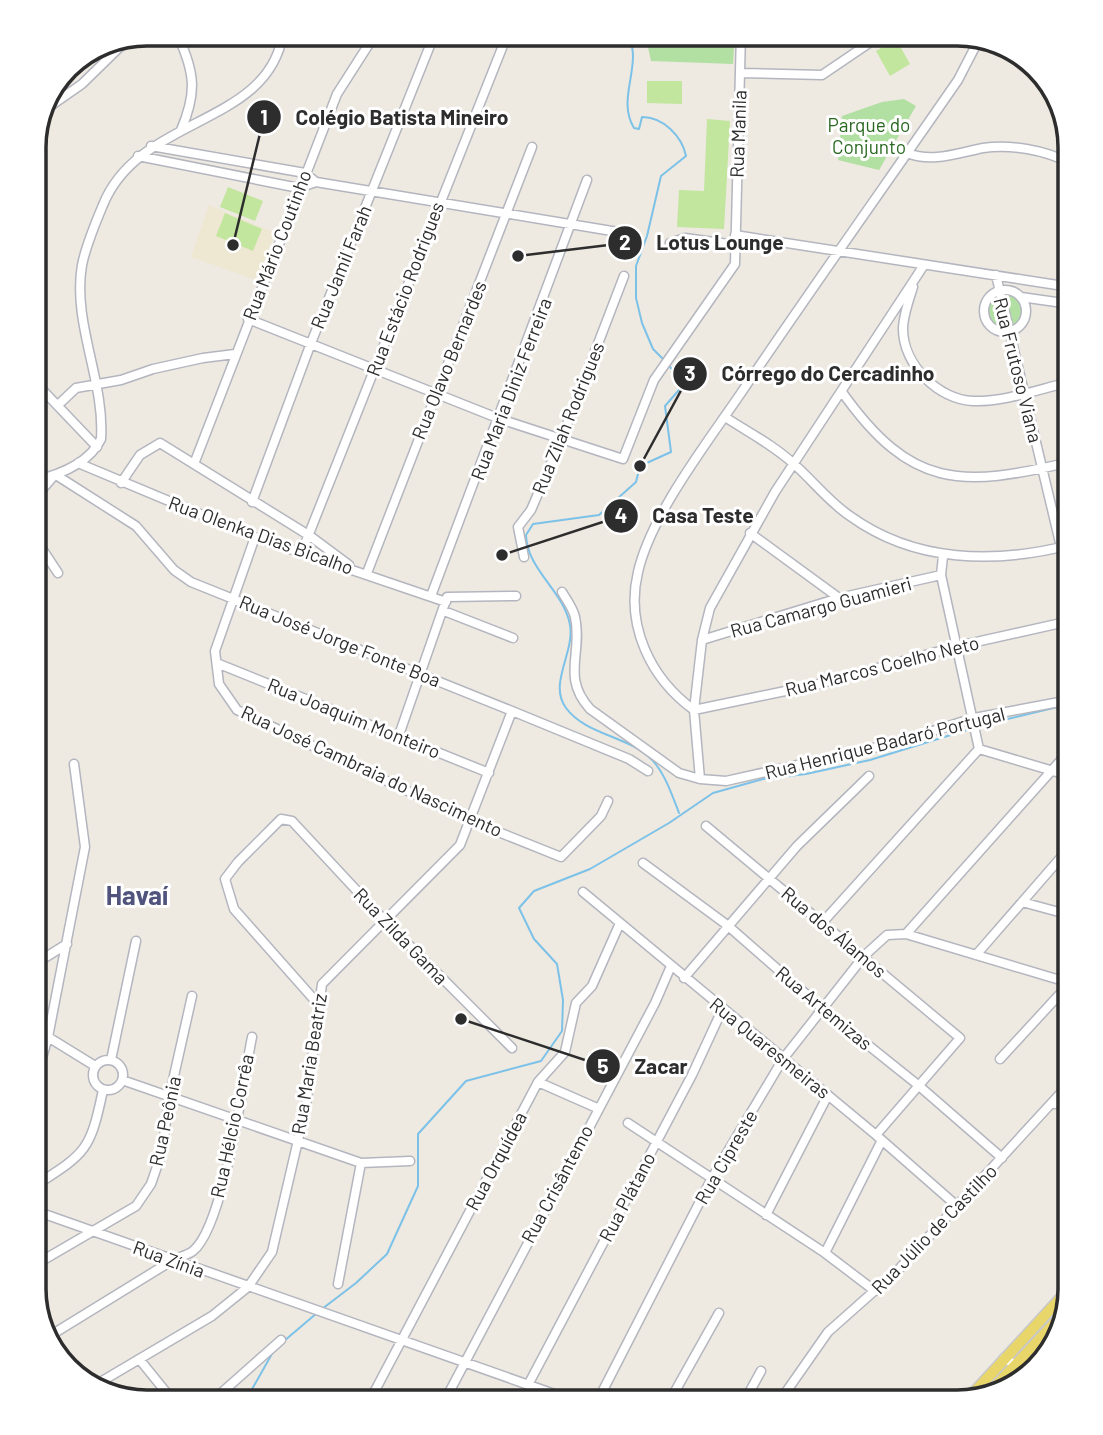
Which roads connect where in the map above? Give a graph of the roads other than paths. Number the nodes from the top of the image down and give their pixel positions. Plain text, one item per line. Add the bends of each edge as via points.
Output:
1 (183, 46) edge
2 (280, 46) edge
3 (368, 46) edge
4 (430, 46) edge
5 (503, 46) edge
6 (741, 46) edge
7 (865, 46) edge
8 (972, 48) edge
9 (116, 50) edge
10 (740, 73) junction
11 (56, 102) edge
12 (181, 130) junction
13 (151, 146) junction
14 (532, 147) dead end
15 (907, 153) junction
16 (138, 156) junction
17 (1058, 157) edge
18 (305, 173) junction
19 (587, 180) dead end
20 (316, 182) junction
21 (299, 188) junction
22 (372, 192) junction
23 (439, 201) junction
24 (508, 212) junction
25 (573, 223) junction
26 (630, 234) dead end
27 (735, 235) junction
28 (670, 243) dead end
29 (736, 245) junction
30 (838, 250) junction
31 (924, 265) junction
32 (996, 275) junction
33 (624, 276) dead end
34 (914, 281) junction
35 (1058, 285) edge
36 (998, 291) junction
37 (1021, 297) junction
38 (1058, 302) edge
39 (248, 319) junction
40 (1008, 333) junction
41 (311, 343) junction
42 (235, 354) junction
43 (375, 367) junction
44 (96, 385) junction
45 (1058, 385) edge
46 (436, 392) junction
47 (842, 392) junction
48 (46, 393) edge
49 (1022, 393) junction
50 (58, 405) junction
51 (725, 417) junction
52 (500, 419) junction
53 (561, 440) junction
54 (97, 447) junction
55 (78, 463) junction
56 (794, 463) junction
57 (194, 464) junction
58 (1058, 465) edge
59 (1042, 469) junction
60 (54, 476) junction
61 (46, 478) edge
62 (121, 483) junction
63 (46, 485) edge
64 (252, 502) junction
65 (1058, 523) edge
66 (750, 533) junction
67 (310, 536) junction
68 (255, 537) junction
69 (1058, 547) edge
70 (301, 554) junction
71 (46, 555) edge
72 (943, 556) junction
73 (524, 557) dead end
74 (353, 568) junction
75 (58, 573) dead end
76 (367, 573) junction
77 (941, 575) junction
78 (562, 592) dead end
79 (516, 596) dead end
80 (431, 597) junction
81 (233, 598) junction
82 (839, 598) junction
83 (447, 599) junction
84 (444, 611) junction
85 (1058, 624) edge
86 (513, 638) dead end
87 (702, 640) junction
88 (958, 646) junction
89 (219, 664) junction
90 (418, 673) junction
91 (1058, 702) edge
92 (694, 710) junction
93 (512, 711) junction
94 (974, 719) junction
95 (399, 735) junction
96 (979, 746) junction
97 (1058, 762) edge
98 (74, 764) dead end
99 (1050, 770) junction
100 (648, 771) dead end
101 (1058, 772) edge
102 (489, 773) junction
103 (869, 776) dead end
104 (700, 779) junction
105 (608, 801) dead end
106 (471, 821) junction
107 (706, 827) dead end
108 (1058, 861) edge
109 (643, 863) dead end
110 (769, 878) junction
111 (583, 892) dead end
112 (1022, 902) junction
113 (1058, 912) edge
114 (385, 921) junction
115 (822, 922) junction
116 (621, 923) junction
117 (727, 925) junction
118 (906, 933) junction
119 (136, 941) dead end
120 (67, 944) junction
121 (976, 955) junction
122 (864, 956) junction
123 (46, 957) edge
124 (671, 966) junction
125 (684, 978) junction
126 (1058, 979) edge
127 (192, 996) dead end
128 (1058, 996) edge
129 (318, 1004) junction
130 (723, 1008) junction
131 (823, 1009) junction
132 (48, 1037) junction
133 (252, 1037) dead end
134 (46, 1044) edge
135 (512, 1048) dead end
136 (783, 1059) junction
137 (1000, 1059) dead end
138 (111, 1060) junction
139 (95, 1066) junction
140 (122, 1080) junction
141 (538, 1082) junction
142 (918, 1085) junction
143 (103, 1090) junction
144 (828, 1096) junction
145 (1058, 1097) edge
146 (169, 1098) junction
147 (1058, 1102) edge
148 (1049, 1107) junction
149 (597, 1108) junction
150 (234, 1121) junction
151 (628, 1123) dead end
152 (879, 1138) junction
153 (657, 1140) junction
154 (297, 1143) junction
155 (1002, 1158) junction
156 (410, 1161) dead end
157 (360, 1163) junction
158 (712, 1178) junction
159 (46, 1179) edge
160 (957, 1206) junction
161 (46, 1215) edge
162 (766, 1215) junction
163 (93, 1232) junction
164 (825, 1253) junction
165 (46, 1259) edge
166 (173, 1260) junction
167 (338, 1284) dead end
168 (248, 1287) junction
169 (875, 1291) junction
170 (1057, 1302) edge
171 (719, 1313) dead end
172 (1048, 1330) edge
173 (56, 1332) edge
174 (401, 1339) junction
175 (281, 1340) dead end
176 (1004, 1358) junction
177 (140, 1360) junction
178 (464, 1361) junction
179 (1014, 1367) junction
180 (1017, 1368) edge
181 (761, 1371) dead end
182 (1005, 1377) edge
183 (104, 1380) edge
184 (528, 1385) junction
185 (978, 1387) edge
186 (164, 1390) edge
187 (225, 1390) edge
188 (375, 1390) edge
189 (450, 1390) edge
190 (542, 1390) edge
191 (603, 1390) edge
192 (676, 1390) edge
193 (751, 1390) edge
194 (787, 1390) edge

1 - 12 street via 194,85
2 - 12 street via 262,83
3 - 18 street, Rua Mário Coutinho via 337,94
4 - 22 street, Rua Jamil Farah
5 - 23 street, Rua Estácio Rodrigues
6 - 10 street, Rua Manila
7 - 10 street via 822,75
8 - 15 street via 967,64
9 - 11 street
10 - 27 street, Rua Manila
12 - 13 street
13 - 16 street
13 - 18 street
14 - 24 street, Rua Olavo Bernardes
15 - 17 street via 933,158 1011,148
15 - 30 street
16 - 21 street
16 - 44 street via 104,201 82,265 82,298
18 - 20 street
18 - 21 street, Rua Mário Coutinho
19 - 25 street, Rua Maria Diniz Ferreira
20 - 21 street
20 - 22 street
21 - 39 street, Rua Mário Coutinho
22 - 23 street
22 - 41 street, Rua Jamil Farah
23 - 24 street
23 - 43 street, Rua Estácio Rodrigues
24 - 25 street
24 - 46 street, Rua Olavo Bernardes
25 - 26 street
25 - 52 street, Rua Maria Diniz Ferreira
27 - 29 street, Rua Manila
27 - 30 street
28 - 29 street via 685,238
29 - 53 street via 732,270 654,380 624,458
30 - 31 street
30 - 51 street
31 - 32 street
31 - 34 street
32 - 35 street
32 - 36 street, Rua Frutoso Viana
33 - 53 street, Rua Zilah Rodrigues
34 - 47 street
34 - 49 street via 904,339 911,359 926,378 961,400
36 - 37 street
36 - 40 street, Rua Frutoso Viana
36 - 40 street via 986,302 985,317 997,331
37 - 38 street
37 - 40 street via 1027,315 1023,324
39 - 41 street
39 - 42 street, Rua Mário Coutinho
40 - 49 street, Rua Frutoso Viana
41 - 43 street
41 - 64 street, Rua Jamil Farah
42 - 44 street
42 - 57 street, Rua Mário Coutinho
43 - 46 street
43 - 67 street, Rua Estácio Rodrigues
44 - 50 street via 76,388
44 - 54 street via 101,429
45 - 49 street
46 - 52 street
46 - 76 street, Rua Olavo Bernardes
47 - 56 street
47 - 59 street via 888,448 919,467 958,477
48 - 50 street
49 - 59 street, Rua Frutoso Viana
50 - 54 street
51 - 56 street
51 - 92 street via 657,522 637,572 641,642 653,670 672,694
52 - 53 street
52 - 80 street, Rua Maria Diniz Ferreira
53 - 73 street, Rua Zilah Rodrigues via 532,508 518,527
54 - 55 street
55 - 60 street
55 - 62 street, Rua Olenka Dias Bicalho
56 - 66 street
56 - 72 street via 851,517 892,539
57 - 62 street via 160,443 154,444
57 - 64 street
58 - 59 street
59 - 65 street, Rua Frutoso Viana
60 - 61 street
60 - 63 street
60 - 81 street, Rua José Jorge Fonte Boa via 136,526 182,577
62 - 68 street, Rua Olenka Dias Bicalho
64 - 67 street
66 - 82 street
66 - 87 street via 710,608
67 - 70 street, Rua Estácio Rodrigues
67 - 74 street
68 - 70 street, Rua Olenka Dias Bicalho
68 - 81 street, Rua José Cambraia do Nascimento
69 - 72 street via 971,559
70 - 74 street, Rua Olenka Dias Bicalho
71 - 75 street
72 - 77 street
74 - 76 street, Rua Olenka Dias Bicalho
76 - 80 street, Rua Olenka Dias Bicalho
77 - 82 street, Rua Camargo Guamieri
77 - 88 street
78 - 104 street via 575,615 573,674 581,699 679,773
79 - 83 street, Rua Olenka Dias Bicalho
80 - 83 street, Rua Olenka Dias Bicalho
81 - 89 street, Rua José Cambraia do Nascimento via 215,651
81 - 90 street, Rua José Jorge Fonte Boa
82 - 87 street, Rua Camargo Guamieri
83 - 84 street
84 - 86 street
84 - 90 street
85 - 88 street, Rua Marcos Coelho Neto
87 - 92 street
88 - 92 street, Rua Marcos Coelho Neto via 819,684
88 - 94 street
89 - 95 street, Rua Joaquim Monteiro
89 - 106 street, Rua José Cambraia do Nascimento via 219,684 237,710
90 - 93 street, Rua José Jorge Fonte Boa
90 - 95 street
91 - 94 street, Rua Henrique Badaró Portugal
92 - 104 street
93 - 100 street, Rua José Jorge Fonte Boa
93 - 102 street, Rua Maria Beatriz
94 - 96 street
94 - 104 street, Rua Henrique Badaró Portugal via 891,744 726,781
95 - 102 street, Rua Joaquim Monteiro
96 - 99 street
96 - 115 street
97 - 99 street
98 - 120 street via 85,847
99 - 101 street
99 - 118 street
102 - 106 street, Rua Maria Beatriz
103 - 110 street
105 - 106 street, Rua José Cambraia do Nascimento via 601,816 561,857
106 - 114 street, Rua Maria Beatriz via 460,845
107 - 110 street, Rua dos Álamos
108 - 112 street
109 - 117 street, Rua Artemizas
110 - 115 street, Rua dos Álamos
110 - 117 street
111 - 116 street, Rua Quaresmeiras
112 - 113 street
112 - 121 street
114 - 129 street, Rua Maria Beatriz via 322,984
114 - 129 street, Rua Zilda Gama via 292,821 281,819 274,824 225,879 234,909
114 - 135 street, Rua Zilda Gama
115 - 122 street, Rua dos Álamos
116 - 124 street, Rua Quaresmeiras
116 - 141 street, Rua Orquídea via 592,986 576,1003 565,1052
117 - 125 street
117 - 131 street, Rua Artemizas
118 - 121 street
118 - 122 street, Rua Cipreste via 887,935
119 - 138 street
120 - 123 street
120 - 132 street
121 - 126 street
122 - 131 street, Rua Cipreste
122 - 142 street, Rua dos Álamos via 960,1038
124 - 125 street, Rua Quaresmeiras
124 - 149 street, Rua Crisântemo
125 - 130 street, Rua Quaresmeiras
127 - 146 street, Rua Peônia
128 - 137 street
129 - 154 street, Rua Maria Beatriz via 306,1107
130 - 136 street, Rua Quaresmeiras
130 - 153 street, Rua Plátano
131 - 136 street, Rua Cipreste
131 - 142 street, Rua Artemizas
132 - 134 street
132 - 139 street
133 - 150 street, Rua Hélcio Corrêa
136 - 144 street, Rua Quaresmeiras
136 - 158 street, Rua Cipreste
138 - 139 street
138 - 140 street via 121,1068
139 - 143 street via 93,1080
140 - 143 street via 117,1088
140 - 146 street
141 - 149 street
141 - 174 street, Rua Orquídea
142 - 152 street
142 - 155 street, Rua Artemizas
143 - 159 street via 94,1136 69,1164
144 - 152 street, Rua Quaresmeiras
144 - 162 street
145 - 148 street
146 - 150 street
146 - 163 street, Rua Peônia via 162,1152 151,1184 136,1206
147 - 148 street, Rua Júlio de Castilho
148 - 155 street, Rua Júlio de Castilho
149 - 178 street, Rua Crisântemo
150 - 154 street
150 - 166 street, Rua Hélcio Corrêa via 222,1187 205,1235 192,1251
151 - 153 street
152 - 160 street, Rua Quaresmeiras
152 - 164 street
153 - 158 street
153 - 184 street, Rua Plátano
154 - 157 street
154 - 168 street, Rua Maria Beatriz via 272,1252
155 - 160 street, Rua Júlio de Castilho
156 - 157 street
157 - 167 street
158 - 162 street
158 - 191 street, Rua Cipreste
160 - 169 street, Rua Júlio de Castilho
161 - 163 street, Rua Zínia
162 - 164 street
163 - 165 street, Rua Peônia
163 - 166 street, Rua Zínia
164 - 169 street
166 - 168 street, Rua Zínia
166 - 173 street, Rua Hélcio Corrêa
168 - 174 street, Rua Zínia
168 - 177 street, Rua Maria Beatriz via 212,1316
169 - 194 street, Rua Júlio de Castilho via 828,1332
170 - 176 main road
171 - 192 street
172 - 179 main road
174 - 178 street, Rua Zínia
174 - 188 street, Rua Orquídea
175 - 187 street
176 - 179 street
176 - 185 main road
177 - 183 street, Rua Maria Beatriz
177 - 186 street
178 - 184 street, Rua Zínia
178 - 189 street, Rua Crisântemo
179 - 180 street
179 - 182 main road
181 - 193 street
184 - 190 street, Rua Zínia

